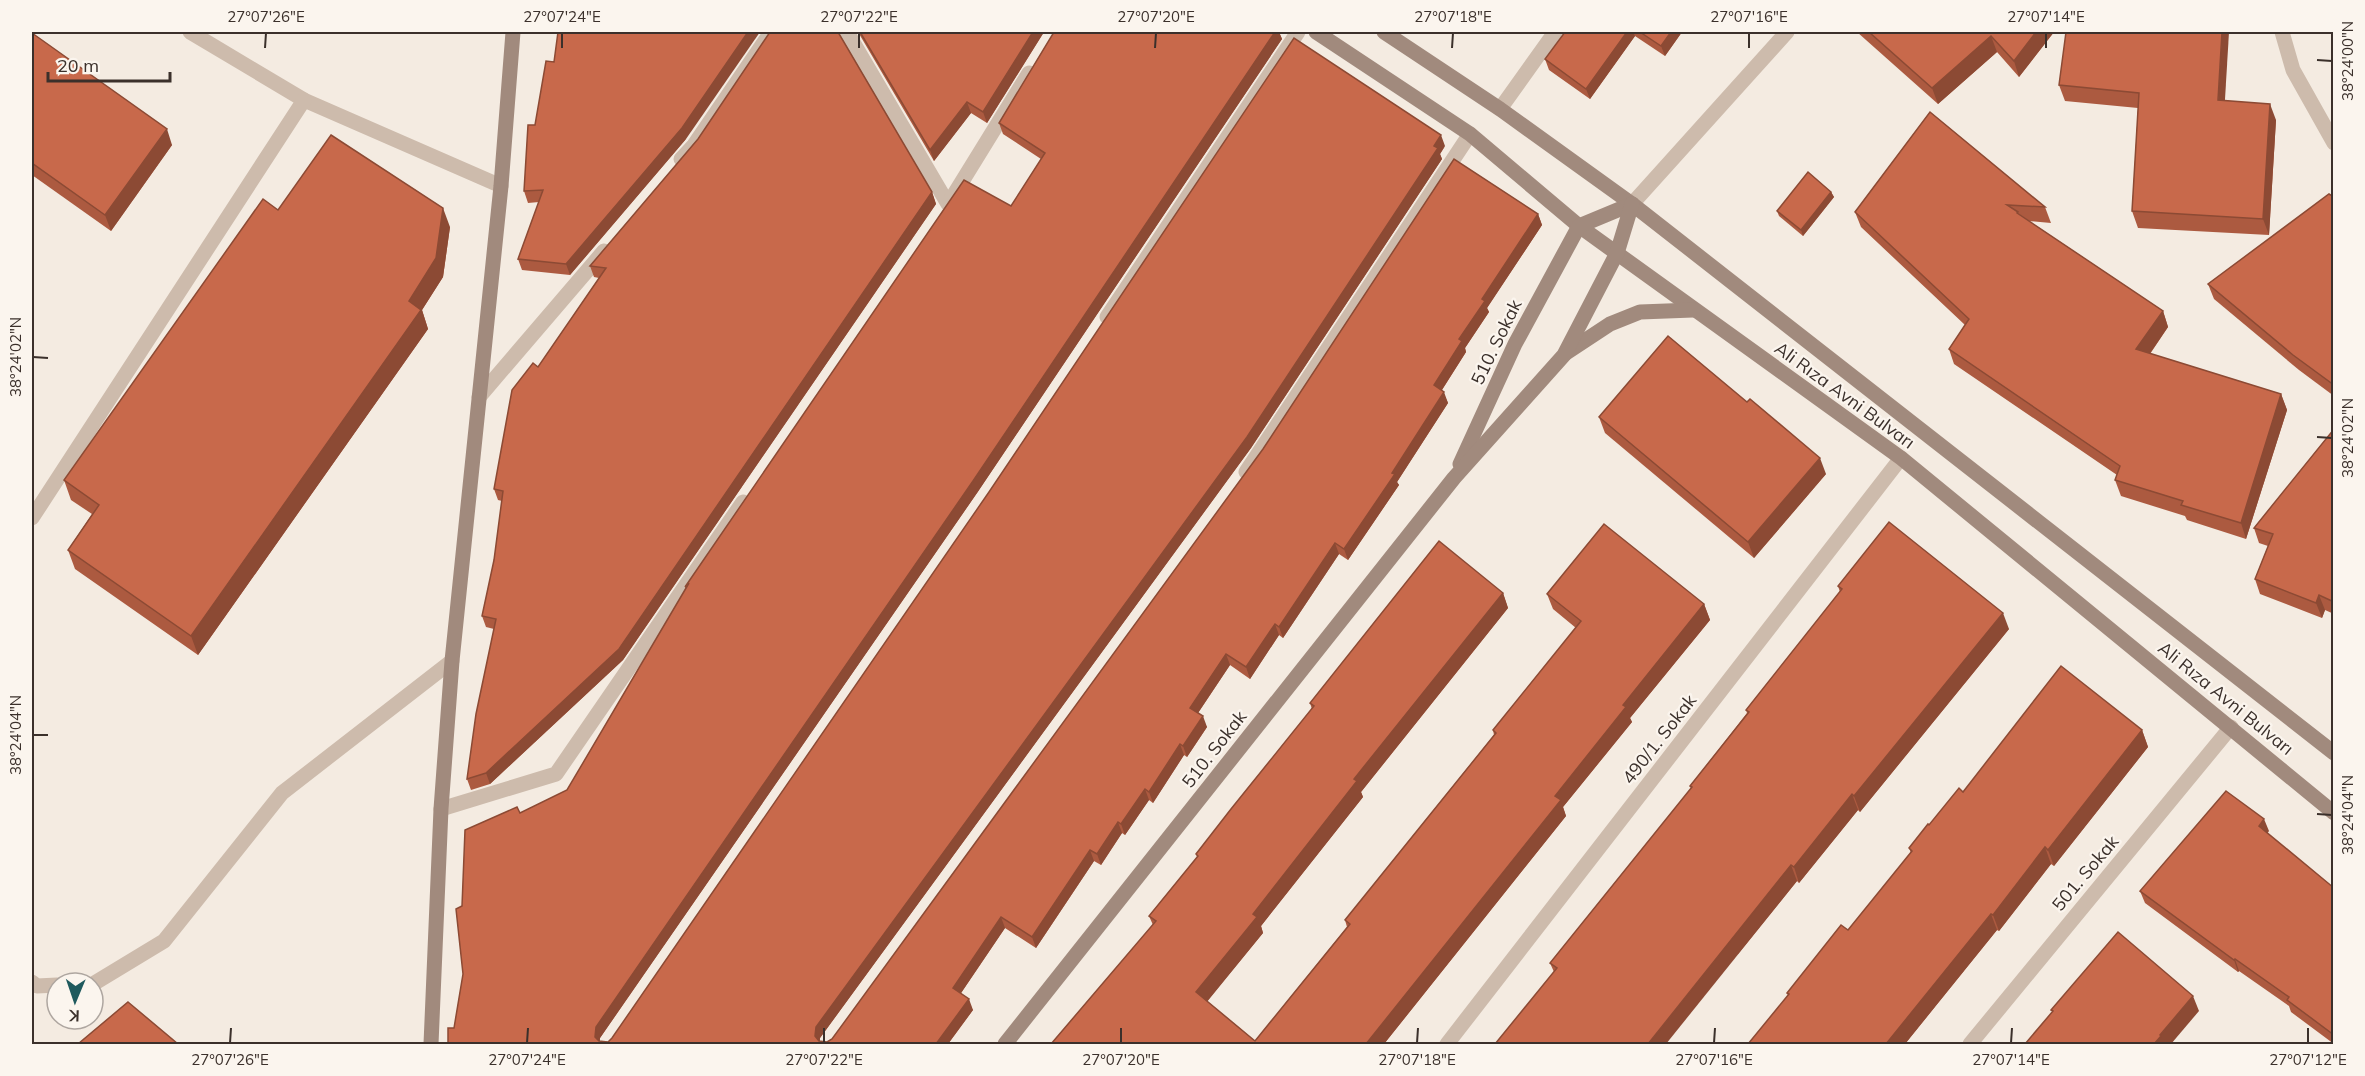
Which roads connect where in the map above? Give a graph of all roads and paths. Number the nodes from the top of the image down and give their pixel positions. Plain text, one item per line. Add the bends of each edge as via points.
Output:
1 (190, 32) edge
2 (513, 32) edge
3 (771, 32) edge
4 (847, 32) edge
5 (1298, 32) edge
6 (1316, 32) edge
7 (1384, 32) edge
8 (1555, 32) edge
9 (1787, 32) edge
10 (2282, 32) edge
11 (1036, 62) edge
12 (304, 100) junction
13 (1500, 109) junction
14 (1470, 134) junction
15 (2334, 143) edge
16 (671, 172) edge
17 (501, 186) junction
18 (1632, 204) junction
19 (1579, 226) junction
20 (617, 235) edge
21 (1617, 253) junction
22 (1693, 310) junction
23 (1099, 329) edge
24 (1564, 355) junction
25 (479, 397) junction
26 (1901, 458) junction
27 (1454, 478) junction
28 (1238, 483) edge
29 (752, 489) edge
30 (32, 518) edge
31 (452, 661) junction
32 (2231, 727) junction
33 (2334, 753) edge
34 (441, 809) junction
35 (2334, 813) edge
36 (105, 977) edge
37 (431, 1044) edge
38 (1005, 1044) edge
39 (1447, 1044) edge
40 (1970, 1044) edge

1 - 12 street
2 - 17 main road
3 - 16 street
4 - 11 street via 945,209
5 - 23 street
6 - 14 main road, Ali Rıza Avni Bulvarı
7 - 13 main road, Ali Rıza Avni Bulvarı
8 - 13 street
9 - 18 street
10 - 15 street via 2293,70
12 - 17 street
12 - 30 street
13 - 18 main road, Ali Rıza Avni Bulvarı
14 - 19 main road, Ali Rıza Avni Bulvarı
14 - 28 street
17 - 25 main road
18 - 19 main road
18 - 21 main road, 510. Sokak
18 - 33 main road, Ali Rıza Avni Bulvarı
19 - 21 main road, Ali Rıza Avni Bulvarı
19 - 27 main road, 510. Sokak via 1515,344
20 - 25 street
21 - 22 main road, Ali Rıza Avni Bulvarı
21 - 24 main road, 510. Sokak
22 - 24 main road via 1640,312 1610,324
22 - 26 main road, Ali Rıza Avni Bulvarı
24 - 27 main road, 510. Sokak
25 - 31 main road
26 - 32 main road, Ali Rıza Avni Bulvarı
26 - 39 street, 490/1. Sokak
27 - 38 main road, 510. Sokak
29 - 34 street via 556,774
31 - 34 main road
31 - 36 street via 282,793 164,941
32 - 35 main road, Ali Rıza Avni Bulvarı
32 - 40 street, 501. Sokak
34 - 37 main road

